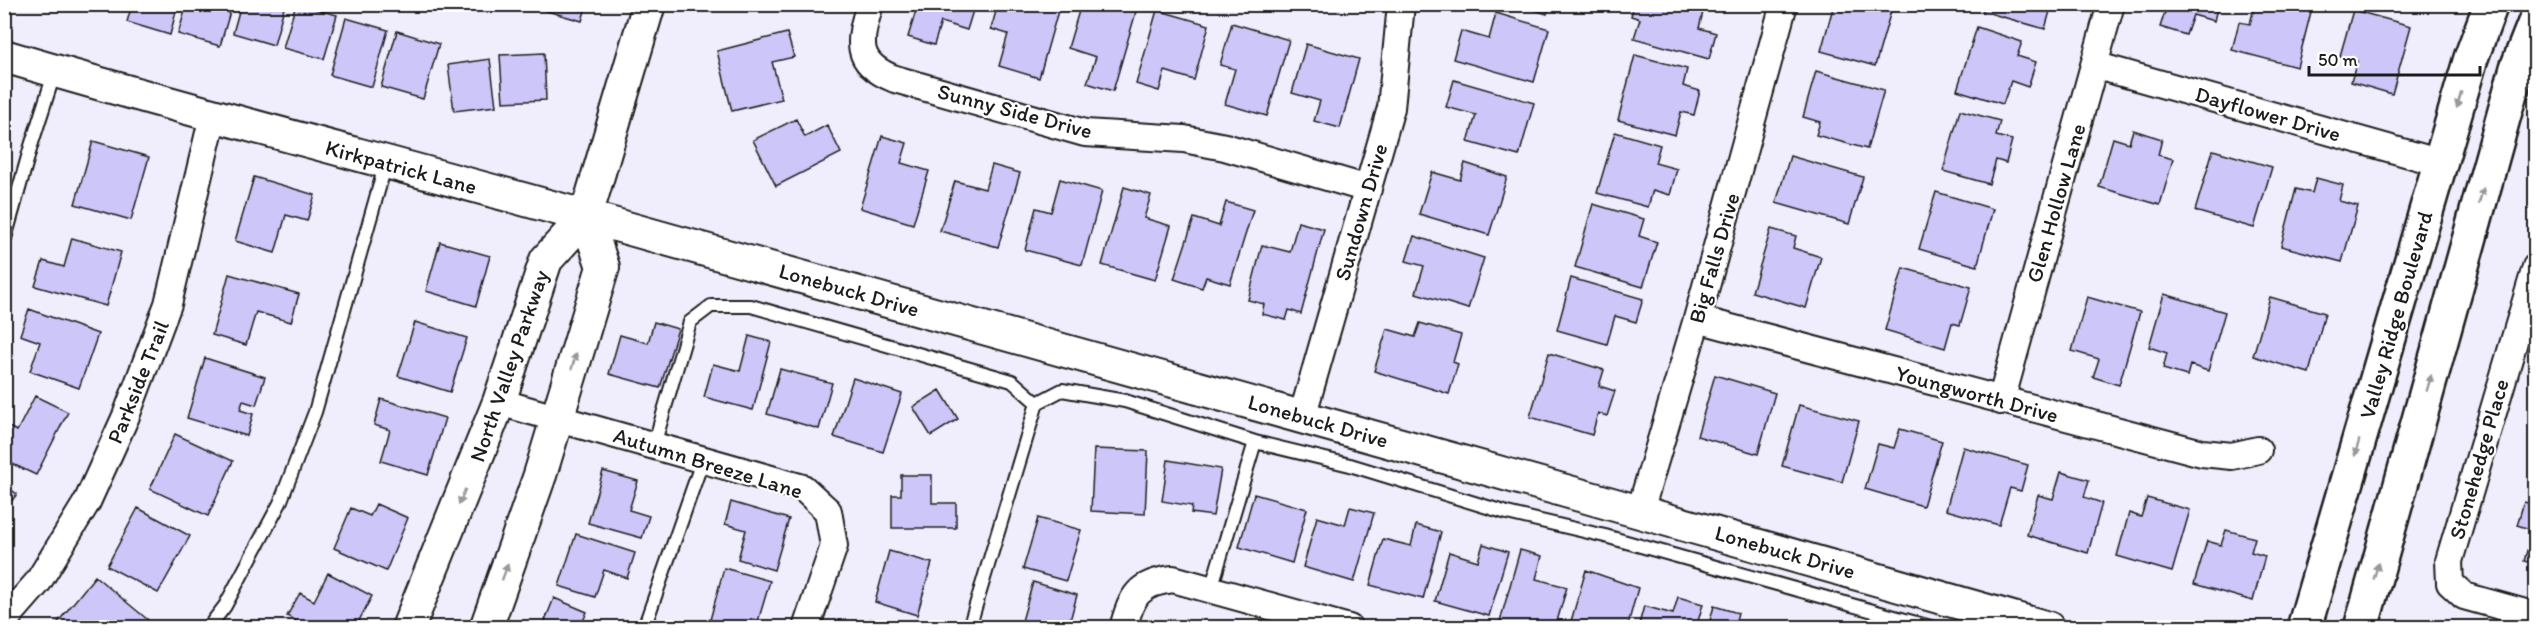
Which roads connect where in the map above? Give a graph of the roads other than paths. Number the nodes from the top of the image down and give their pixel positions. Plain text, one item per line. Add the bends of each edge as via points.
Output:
1 (649, 4) edge
2 (870, 4) edge
3 (1401, 4) edge
4 (1784, 4) edge
5 (2111, 4) edge
6 (2491, 4) edge
7 (2535, 20) edge
8 (4, 56) edge
9 (2094, 65) junction
10 (55, 71) junction
11 (213, 116) junction
12 (386, 163) junction
13 (2441, 163) junction
14 (1368, 189) junction
15 (586, 216) junction
16 (4, 242) edge
17 (2535, 267) edge
18 (1697, 319) junction
19 (2001, 401) junction
20 (499, 402) junction
21 (1037, 403) junction
22 (557, 417) junction
23 (1302, 417) junction
24 (1255, 442) junction
25 (654, 445) junction
26 (2258, 450) dead end
27 (703, 459) junction
28 (1640, 511) junction
29 (1211, 589) junction
30 (2535, 616) edge
31 (4, 621) edge
32 (1298, 621) edge
33 (208, 627) edge
34 (408, 627) edge
35 (486, 627) edge
36 (644, 627) edge
37 (806, 627) edge
38 (969, 627) edge
39 (1123, 627) edge
40 (1348, 627) edge
41 (1934, 627) edge
42 (2048, 627) edge
43 (2304, 627) edge
44 (2361, 627) edge

1 - 15 street
2 - 14 street, Sunny Side Drive via 860,37 863,52 881,73 895,79 1085,133 1185,139
3 - 14 street, Sundown Drive via 1391,108
4 - 18 street, Big Falls Drive
5 - 9 street, Glen Hollow Lane
6 -> 13 main road, Valley Ridge Boulevard
44 -> 7 main road via 2517,68
8 - 10 street, Kirkpatrick Lane
9 - 13 street, Dayflower Drive
9 - 19 street, Glen Hollow Lane
10 - 11 street, Kirkpatrick Lane
10 - 16 lane
11 - 12 street, Kirkpatrick Lane
11 - 31 street, Parkside Trail via 168,304 126,416 87,502 38,582
12 - 15 street, Kirkpatrick Lane
12 - 33 lane via 315,412 280,503 225,606
13 -> 43 main road, Valley Ridge Boulevard
14 - 23 street, Sundown Drive
15 - 20 street, North Valley Parkway via 546,260
22 -> 15 street via 603,267
15 - 23 street, Lonebuck Drive
17 - 30 street, Stonehedge Place via 2449,561 2450,583 2464,596
18 - 19 street, Youngworth Drive
18 - 28 street, Big Falls Drive
19 - 26 street, Youngworth Drive via 2202,453 2232,456
20 - 22 street, Autumn Breeze Lane
20 -> 34 street, North Valley Parkway
21 - 24 lane via 1062,390 1125,401
21 - 25 lane via 1012,381 751,306 711,306 690,322
21 - 38 lane
22 - 25 street, Autumn Breeze Lane
35 -> 22 street
23 - 28 street, Lonebuck Drive
24 - 29 lane
24 - 41 lane
25 - 27 street, Autumn Breeze Lane
27 - 36 lane
27 - 37 street, Autumn Breeze Lane via 803,488 828,511 834,546
28 - 42 street, Lonebuck Drive
29 - 32 street
29 - 39 street via 1173,579 1154,581 1130,604
32 - 40 street

